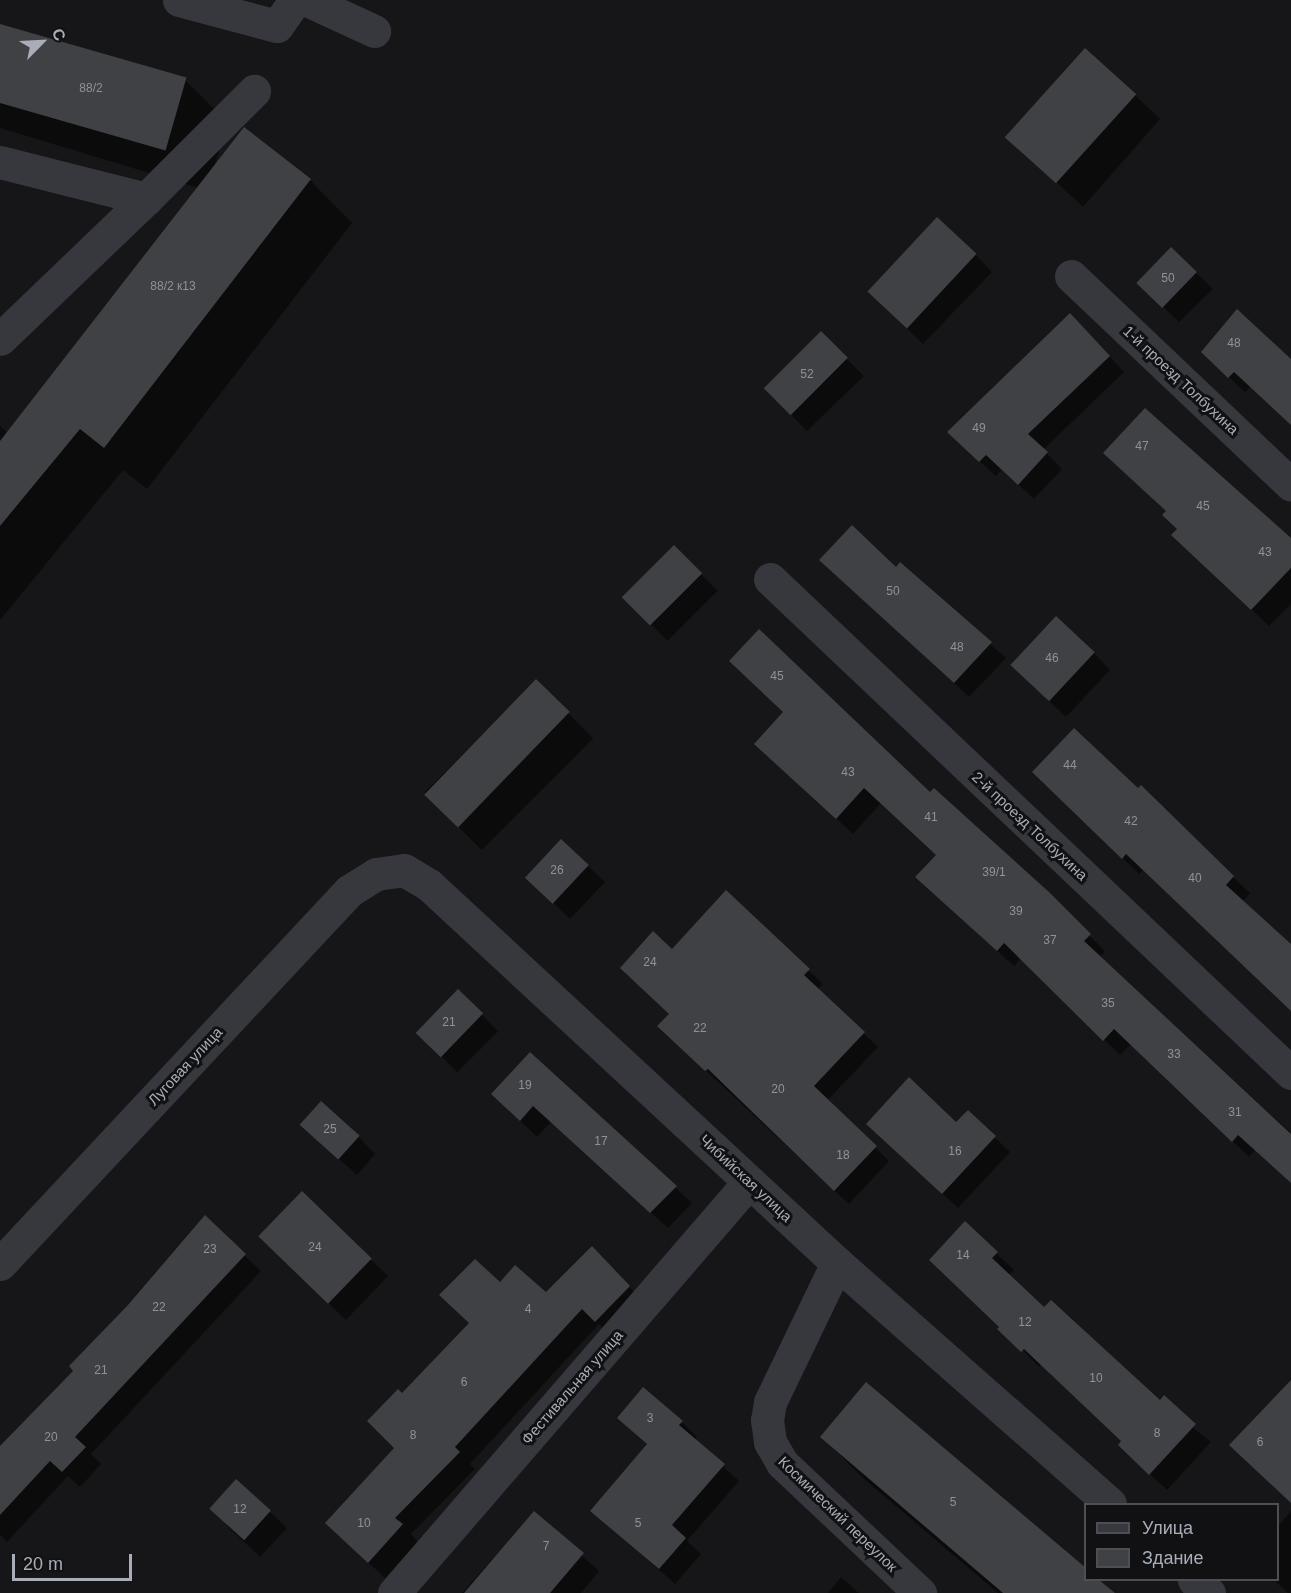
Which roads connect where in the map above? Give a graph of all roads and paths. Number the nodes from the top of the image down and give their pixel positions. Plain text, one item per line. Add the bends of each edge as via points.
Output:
1 (179, 0) edge
2 (295, 0) edge
3 (307, 0) edge
4 (374, 31) dead end
5 (254, 91) dead end
6 (0, 162) edge
7 (146, 199) junction
8 (1071, 276) dead end
9 (0, 339) edge
10 (1291, 485) edge
11 (770, 579) dead end
12 (376, 874) joint
13 (1291, 1074) edge
14 (749, 1182) junction
15 (837, 1263) junction
16 (0, 1264) edge
17 (1109, 1503) edge
18 (1195, 1581) edge
19 (394, 1593) edge
20 (920, 1593) edge
21 (1209, 1593) edge

1 - 2 street via 277,26
3 - 4 street
5 - 7 street
6 - 7 street
7 - 9 street
8 - 10 street, 1-й проезд Толбухина
11 - 13 street, 2-й проезд Толбухина
12 - 14 street, Чибийская улица via 404,870 429,885
12 - 16 street, Луговая улица via 349,891
14 - 15 street, Чибийская улица
14 - 19 street, Фестивальная улица
15 - 17 street, Чибийская улица
15 - 20 street, Космический переулок via 770,1402 770,1442 782,1463
18 - 21 street

